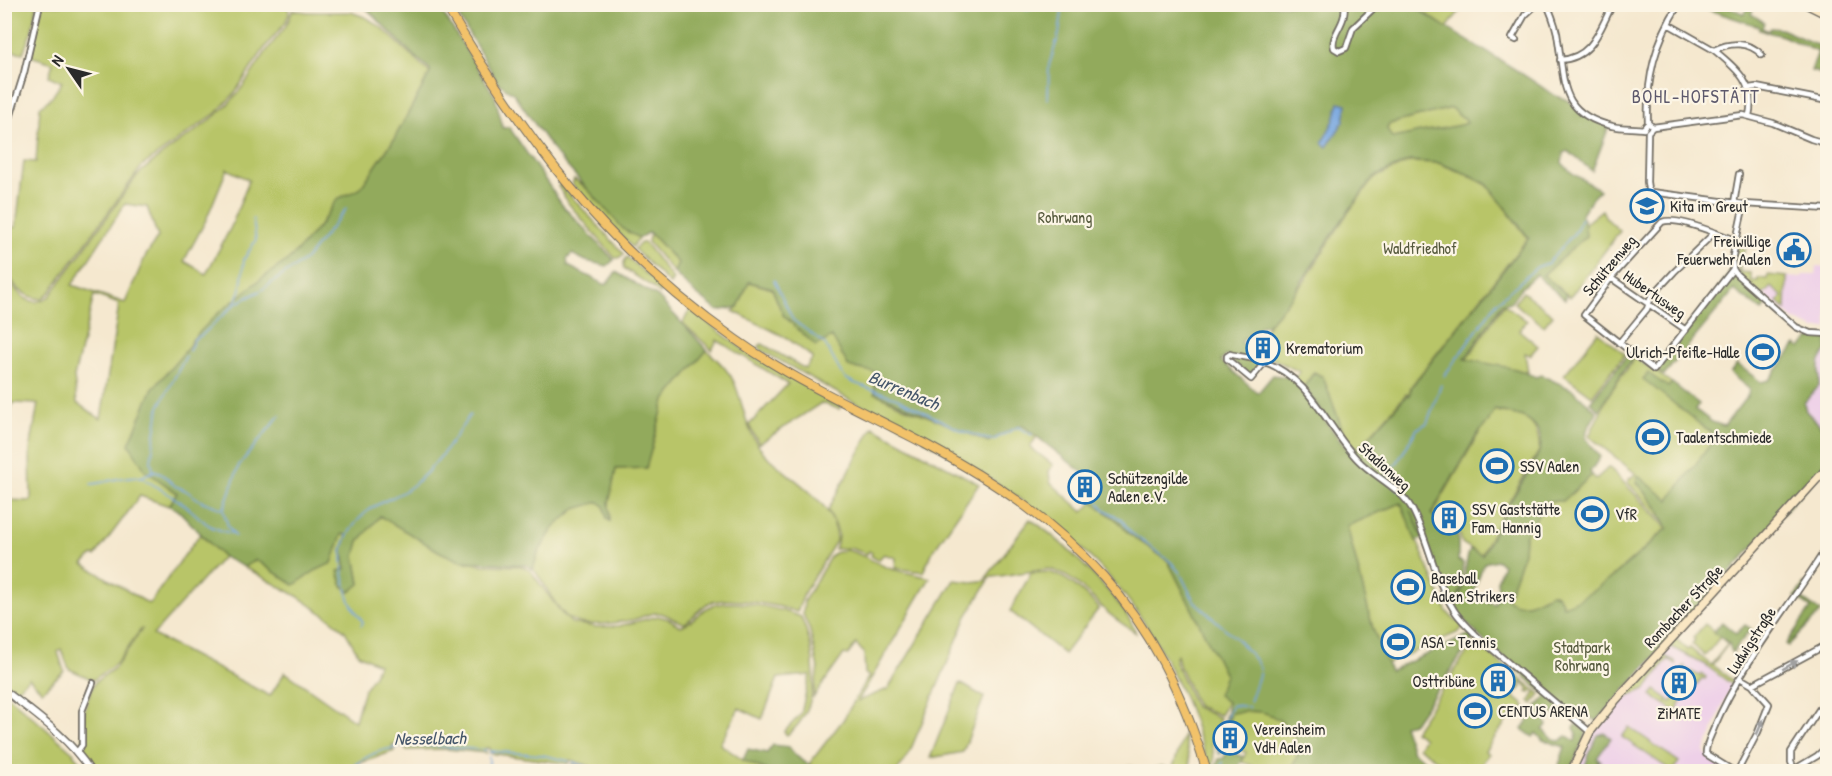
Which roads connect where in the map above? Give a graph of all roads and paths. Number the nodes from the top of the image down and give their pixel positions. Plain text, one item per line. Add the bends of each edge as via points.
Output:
1 (40, 4) edge
2 (445, 4) edge
3 (1344, 4) edge
4 (1378, 4) edge
5 (1537, 4) edge
6 (1547, 4) edge
7 (1613, 4) edge
8 (1679, 4) edge
9 (1806, 4) edge
10 (1827, 15) edge
11 (1668, 24) junction
12 (1516, 40) dead end
13 (1714, 50) junction
14 (1762, 55) dead end
15 (1560, 60) junction
16 (1749, 88) junction
17 (1827, 101) edge
18 (1749, 116) junction
19 (1651, 125) junction
20 (1646, 130) junction
21 (4, 137) edge
22 (1827, 144) edge
23 (1738, 174) dead end
24 (1734, 202) junction
25 (1744, 204) junction
26 (1827, 209) edge
27 (1714, 233) junction
28 (1736, 240) junction
29 (1733, 269) junction
30 (1611, 278) junction
31 (1649, 303) junction
32 (1686, 330) junction
33 (1827, 334) edge
34 (1619, 343) junction
35 (1265, 362) junction
36 (1827, 467) edge
37 (1827, 545) edge
38 (1827, 644) edge
39 (1740, 678) junction
40 (93, 682) dead end
41 (1752, 686) junction
42 (4, 690) edge
43 (1827, 696) edge
44 (1590, 732) junction
45 (1827, 746) edge
46 (77, 752) junction
47 (1206, 768) edge
48 (1792, 770) edge
49 (91, 771) edge
50 (1571, 771) edge
51 (1736, 771) edge

1 - 21 street
2 - 47 main road via 544,157 634,257 748,348 968,468 1011,495 1070,542 1111,584 1152,641 1183,703
3 - 4 street via 1344,18 1332,43 1339,51 1346,48 1353,28
5 - 12 street via 1525,15 1512,38
6 - 15 street via 1555,25
7 - 15 street via 1587,50 1577,57
8 - 11 street
9 - 10 main road
11 - 13 street
11 - 19 street via 1650,73 1647,99
13 - 14 street via 1734,43 1756,49
13 - 16 street
15 - 20 street via 1563,85 1578,109 1613,126
16 - 17 street
16 - 18 street
18 - 19 street
18 - 22 street
19 - 20 street via 1651,131
20 - 24 street via 1647,187 1651,192
23 - 24 street
24 - 25 street
25 - 26 street
25 - 28 street
27 - 28 street, Schützenweg
27 - 30 street, Schützenweg via 1662,222
27 - 31 street
28 - 29 street
29 - 32 street
29 - 33 street via 1796,327
30 - 31 street, Hubertusweg
30 - 34 street, Schützenweg via 1584,315
31 - 32 street, Hubertusweg
31 - 34 street
32 - 34 street, Schützenweg via 1654,370
35 - 35 street, Stadionweg via 1230,354 1227,356 1251,379
35 - 44 street, Stadionweg via 1304,387 1352,453 1405,499 1444,592 1464,623
36 - 44 main road, Rombacher Straße
37 - 39 street, Ludwigstraße
41 -> 38 street
39 - 41 street
39 - 51 street, Ludwigstraße via 1726,699 1706,749 1706,754
40 - 46 street via 82,711 82,745
51 -> 41 street via 1769,707
42 - 46 street
43 - 48 street via 1791,752
44 - 50 main road, Rombacher Straße
45 - 48 street
46 - 49 street

